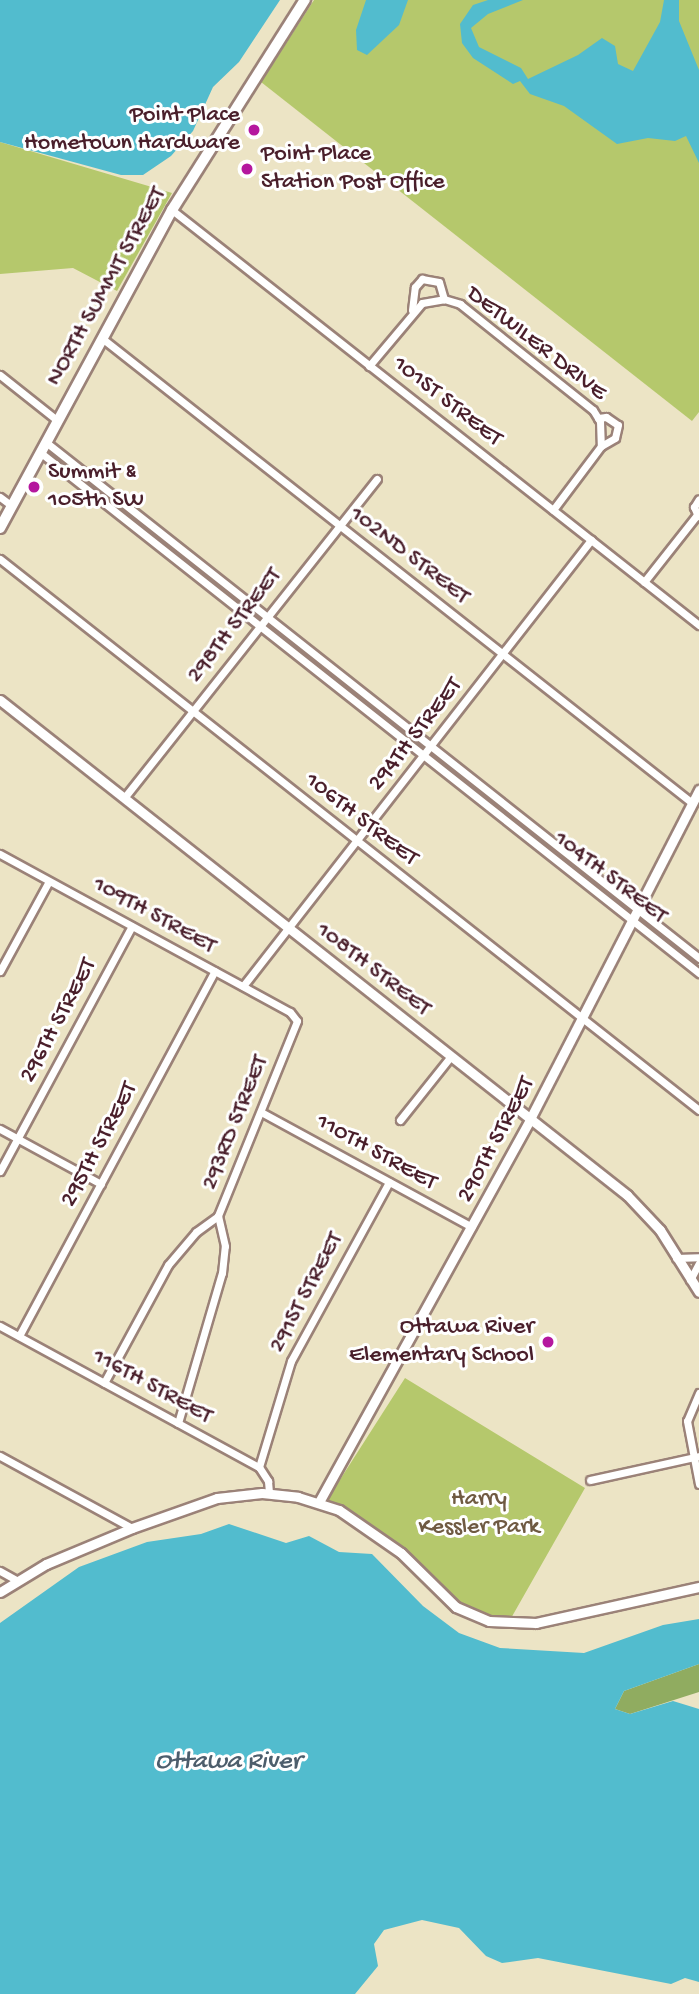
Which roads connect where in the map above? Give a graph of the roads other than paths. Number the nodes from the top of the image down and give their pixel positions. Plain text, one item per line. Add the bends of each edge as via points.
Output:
1 (305, 0) edge
2 (172, 210) junction
3 (444, 299) junction
4 (412, 311) junction
5 (103, 339) junction
6 (369, 366) junction
7 (0, 375) edge
8 (598, 418) junction
9 (58, 421) junction
10 (47, 443) junction
11 (601, 446) junction
12 (41, 453) junction
13 (377, 479) dead end
14 (0, 497) edge
15 (699, 499) edge
16 (12, 506) junction
17 (554, 510) junction
18 (698, 516) edge
19 (340, 525) junction
20 (0, 528) edge
21 (158, 531) junction
22 (151, 540) junction
23 (591, 540) junction
24 (0, 559) edge
25 (644, 582) junction
26 (267, 617) junction
27 (699, 625) edge
28 (260, 626) junction
29 (504, 655) junction
30 (351, 683) junction
31 (343, 692) junction
32 (0, 700) edge
33 (193, 711) junction
34 (430, 746) junction
35 (423, 755) junction
36 (699, 790) edge
37 (124, 798) junction
38 (692, 803) junction
39 (538, 831) junction
40 (531, 840) junction
41 (357, 841) junction
42 (0, 854) edge
43 (49, 881) junction
44 (638, 909) junction
45 (632, 920) junction
46 (132, 926) junction
47 (288, 928) junction
48 (699, 958) edge
49 (0, 971) edge
50 (215, 971) junction
51 (699, 973) edge
52 (243, 986) junction
53 (290, 1012) joint
54 (582, 1019) junction
55 (450, 1056) junction
56 (699, 1110) edge
57 (261, 1112) junction
58 (530, 1118) junction
59 (400, 1120) dead end
60 (0, 1129) edge
61 (18, 1138) junction
62 (0, 1171) edge
63 (389, 1182) junction
64 (101, 1184) junction
65 (218, 1216) junction
66 (472, 1227) junction
67 (699, 1257) edge
68 (676, 1258) junction
69 (699, 1263) edge
70 (690, 1280) junction
71 (698, 1289) edge
72 (0, 1326) edge
73 (19, 1336) junction
74 (104, 1382) junction
75 (699, 1393) edge
76 (178, 1423) junction
77 (0, 1456) edge
78 (696, 1457) edge
79 (259, 1467) junction
80 (590, 1480) dead end
81 (699, 1484) edge
82 (269, 1493) junction
83 (319, 1502) junction
84 (132, 1528) junction
85 (0, 1571) edge
86 (16, 1580) junction
87 (699, 1587) edge
88 (0, 1592) edge

1 - 2 main road, NORTH SUMMIT STREET
2 - 5 main road, NORTH SUMMIT STREET
2 - 6 street, 101ST STREET
3 - 4 street, DETWILER DRIVE via 433,299
3 - 4 street via 439,282 422,279 415,287
3 - 8 street, DETWILER DRIVE via 460,304
4 - 6 street
5 - 9 main road, NORTH SUMMIT STREET
5 - 19 street, 102ND STREET
6 - 17 street, 101ST STREET
7 - 9 street
8 - 11 street, DETWILER DRIVE
8 - 11 street via 618,425 615,438
9 - 10 main road, NORTH SUMMIT STREET
10 - 12 main road, NORTH SUMMIT STREET
10 - 21 street, 104TH STREET
11 - 17 street
12 - 16 main road, NORTH SUMMIT STREET
12 - 22 street, 104TH STREET
13 - 19 street, 298TH STREET
14 - 16 street
15 - 18 street via 694,507
16 - 20 main road, NORTH SUMMIT STREET
17 - 23 street, 101ST STREET
18 - 25 street
19 - 26 street, 298TH STREET
19 - 29 street, 102ND STREET
21 - 22 street
21 - 26 street, 104TH STREET
22 - 28 street, 104TH STREET
23 - 25 street, 101ST STREET
23 - 29 street, 294TH STREET
24 - 33 street, 106TH STREET
25 - 27 street, 101ST STREET
26 - 28 street, 298TH STREET
26 - 30 street, 104TH STREET
28 - 31 street, 104TH STREET
28 - 33 street, 298TH STREET
29 - 34 street, 294TH STREET
29 - 38 street, 102ND STREET
30 - 31 street
30 - 34 street, 104TH STREET
31 - 35 street, 104TH STREET
32 - 37 street, 108TH STREET
33 - 37 street, 298TH STREET
33 - 41 street, 106TH STREET
34 - 35 street, 294TH STREET
34 - 39 street, 104TH STREET
35 - 40 street, 104TH STREET
35 - 41 street, 294TH STREET
36 - 38 street, 290TH STREET
37 - 47 street, 108TH STREET
38 - 44 street, 290TH STREET
39 - 40 street, 104TH STREET
39 - 44 street, 104TH STREET
40 - 45 street, 104TH STREET
41 - 47 street, 294TH STREET
41 - 54 street, 106TH STREET
42 - 43 street, 109TH STREET
43 - 46 street, 109TH STREET
43 - 49 street
44 - 45 street, 290TH STREET
44 - 48 street, 104TH STREET
45 - 51 street, 104TH STREET
45 - 54 street, 290TH STREET
46 - 50 street, 109TH STREET
46 - 61 street, 296TH STREET
47 - 52 street, 294TH STREET
47 - 55 street, 108TH STREET
50 - 52 street, 109TH STREET
50 - 64 street, 295TH STREET
52 - 53 street, 109TH STREET
53 - 57 street, 293RD STREET via 297,1025
54 - 56 street, 106TH STREET
54 - 58 street, 290TH STREET
55 - 58 street, 108TH STREET
55 - 59 street
57 - 63 street, 110TH STREET
57 - 65 street, 293RD STREET
58 - 66 street, 290TH STREET
58 - 68 street, 108TH STREET via 644,1211
60 - 61 street
61 - 62 street, 296TH STREET
61 - 64 street
63 - 66 street, 110TH STREET
63 - 79 street, 291ST STREET via 295,1352
64 - 73 street, 295TH STREET
65 - 74 street, 293RD STREET via 196,1232 168,1265
65 - 76 street via 225,1246 222,1273
66 - 83 street, 290TH STREET
67 - 68 street
68 - 70 street, 108TH STREET
69 - 70 street
70 - 71 street, 108TH STREET
72 - 73 street, 116TH STREET
73 - 74 street, 116TH STREET
74 - 76 street, 116TH STREET
75 - 78 street via 687,1421
76 - 79 street, 116TH STREET
77 - 84 street
78 - 80 street
78 - 81 street
79 - 82 street
82 - 83 street
82 - 84 street via 217,1498
83 - 87 street via 363,1524 401,1553 447,1600 489,1621 536,1623
84 - 86 street
85 - 86 street
86 - 88 street

